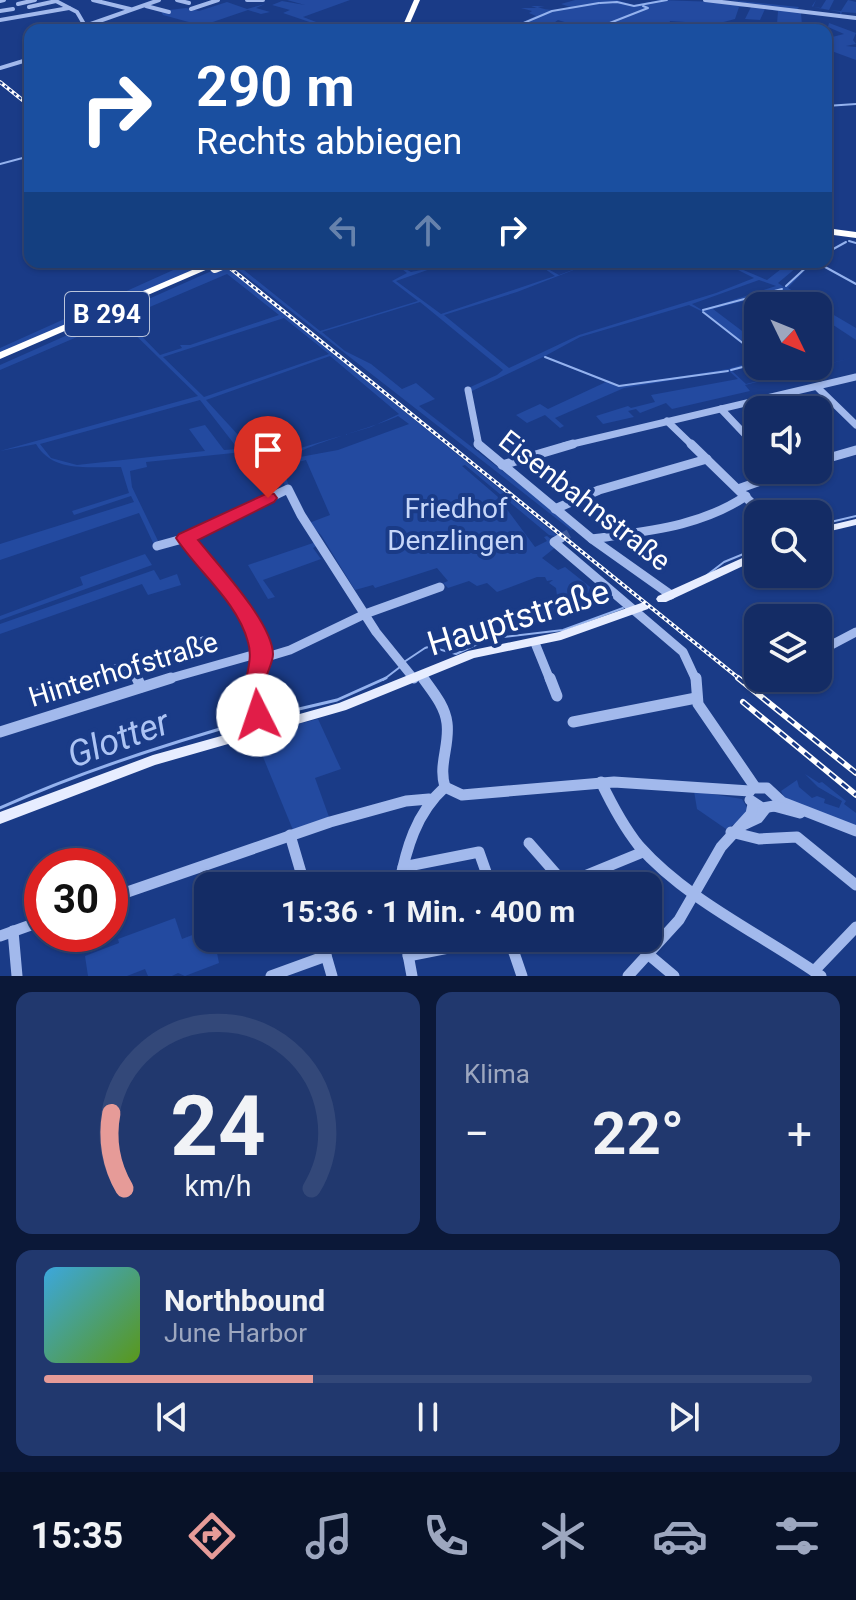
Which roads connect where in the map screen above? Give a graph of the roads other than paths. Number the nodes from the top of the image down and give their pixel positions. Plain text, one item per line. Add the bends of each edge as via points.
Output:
1 (35, 0) edge
2 (55, 0) edge
3 (97, 0) edge
4 (159, 0) edge
5 (177, 0) edge
6 (218, 0) edge
7 (247, 0) edge
8 (263, 0) edge
9 (420, 0) edge
10 (705, 0) edge
11 (189, 3) dead end
12 (18, 4) dead end
13 (1, 5) edge
14 (143, 5) junction
15 (29, 7) dead end
16 (152, 7) junction
17 (69, 8) junction
18 (13, 9) dead end
19 (191, 9) dead end
20 (131, 10) junction
21 (169, 12) dead end
22 (856, 18) edge
23 (119, 19) dead end
24 (0, 20) edge
25 (84, 24) edge
26 (94, 24) edge
27 (410, 24) edge
28 (24, 61) edge
29 (0, 68) edge
30 (832, 233) edge
31 (856, 237) edge
32 (209, 268) edge
33 (0, 359) edge
34 (856, 377) edge
35 (817, 387) junction
36 (468, 390) dead end
37 (779, 396) edge
38 (744, 404) edge
39 (721, 409) junction
40 (667, 421) junction
41 (856, 425) edge
42 (744, 433) edge
43 (856, 450) edge
44 (832, 457) edge
45 (707, 459) junction
46 (502, 465) junction
47 (757, 484) edge
48 (742, 493) junction
49 (749, 500) edge
50 (555, 509) junction
51 (856, 522) edge
52 (832, 528) edge
53 (186, 538) junction
54 (592, 539) junction
55 (558, 540) dead end
56 (157, 546) dead end
57 (744, 561) edge
58 (440, 587) dead end
59 (666, 594) joint
60 (635, 606) junction
61 (365, 614) junction
62 (852, 634) edge
63 (198, 640) dead end
64 (535, 643) junction
65 (856, 644) edge
66 (832, 645) edge
67 (262, 656) junction
68 (131, 665) junction
69 (418, 678) junction
70 (141, 687) junction
71 (35, 695) dead end
72 (557, 696) dead end
73 (696, 698) junction
74 (260, 722) junction
75 (573, 722) dead end
76 (0, 732) edge
77 (601, 782) junction
78 (445, 787) junction
79 (754, 794) junction
80 (429, 799) junction
81 (772, 804) junction
82 (0, 818) edge
83 (735, 829) junction
84 (856, 831) edge
85 (290, 835) junction
86 (529, 843) dead end
87 (643, 852) junction
88 (403, 867) junction
89 (301, 872) edge
90 (402, 872) edge
91 (486, 872) edge
92 (552, 872) edge
93 (592, 872) edge
94 (856, 885) edge
95 (128, 892) edge
96 (694, 894) junction
97 (856, 927) edge
98 (6, 934) edge
99 (325, 952) edge
100 (407, 952) edge
101 (428, 952) edge
102 (514, 952) edge
103 (649, 955) junction
104 (326, 956) junction
105 (408, 956) junction
106 (818, 973) edge
107 (17, 976) edge
108 (271, 976) edge
109 (332, 976) edge
110 (412, 976) edge
111 (522, 976) edge
112 (628, 976) edge
113 (674, 976) edge

1 - 12 street
2 - 15 street
2 - 17 street
3 - 20 street
4 - 14 street
5 - 11 street
6 - 19 street
7 - 8 street
9 - 27 highway
10 - 22 street
13 - 18 street
14 - 16 street
14 - 20 street
16 - 21 street
16 - 23 street
17 - 24 street
17 - 25 street
20 - 26 street
28 - 29 street
30 - 31 highway
32 - 33 highway, B 294
34 - 35 street
35 - 37 street
35 - 41 street
36 - 46 street, Eisenbahnstraße via 475,442
38 - 39 street
39 - 40 street
39 - 42 street
40 - 45 street
40 - 46 street
43 - 44 street
45 - 48 street
45 - 50 street via 599,490
46 - 50 street, Eisenbahnstraße
47 - 48 street
48 - 49 street
48 - 54 street via 726,511 698,521
50 - 54 street, Eisenbahnstraße
51 - 52 main road
53 - 56 street
53 - 61 street via 288,489
53 - 67 street via 243,610
54 - 59 street, Eisenbahnstraße
55 - 60 street, Hauptstraße
57 - 59 main road
58 - 61 street, Hinterhofstraße
60 - 64 main road, Hauptstraße
60 - 73 street via 690,661 697,679
61 - 67 street, Hinterhofstraße via 290,650
61 - 69 street
62 - 65 street
62 - 66 street
63 - 68 street
64 - 69 main road, Hauptstraße via 472,654
64 - 72 street
67 - 70 street, Hinterhofstraße
67 - 74 street via 254,682
68 - 70 street
68 - 71 street
69 - 74 main road, Hauptstraße via 335,709
69 - 78 street via 441,702 447,723 441,777
70 - 76 street, Hinterhofstraße
73 - 75 street
73 - 79 street via 745,768
74 - 82 main road, Hauptstraße
77 - 78 street via 462,795
77 - 79 street via 667,783
77 - 87 street via 613,810
78 - 80 street
79 - 81 street
79 - 81 street
79 - 83 street via 751,814
80 - 85 street via 365,811
80 - 88 street
81 - 83 street
81 - 84 street
83 - 94 street via 759,839 797,837
83 - 96 street
85 - 89 street
85 - 95 street
86 - 92 street
87 - 93 street
87 - 96 street
88 - 90 street
88 - 91 street via 479,852
96 - 103 street
96 - 106 street
97 - 106 street
98 - 107 street
99 - 104 street
100 - 105 street
101 - 105 street
102 - 111 street
103 - 112 street
103 - 113 street
104 - 108 street
104 - 109 street
105 - 110 street

